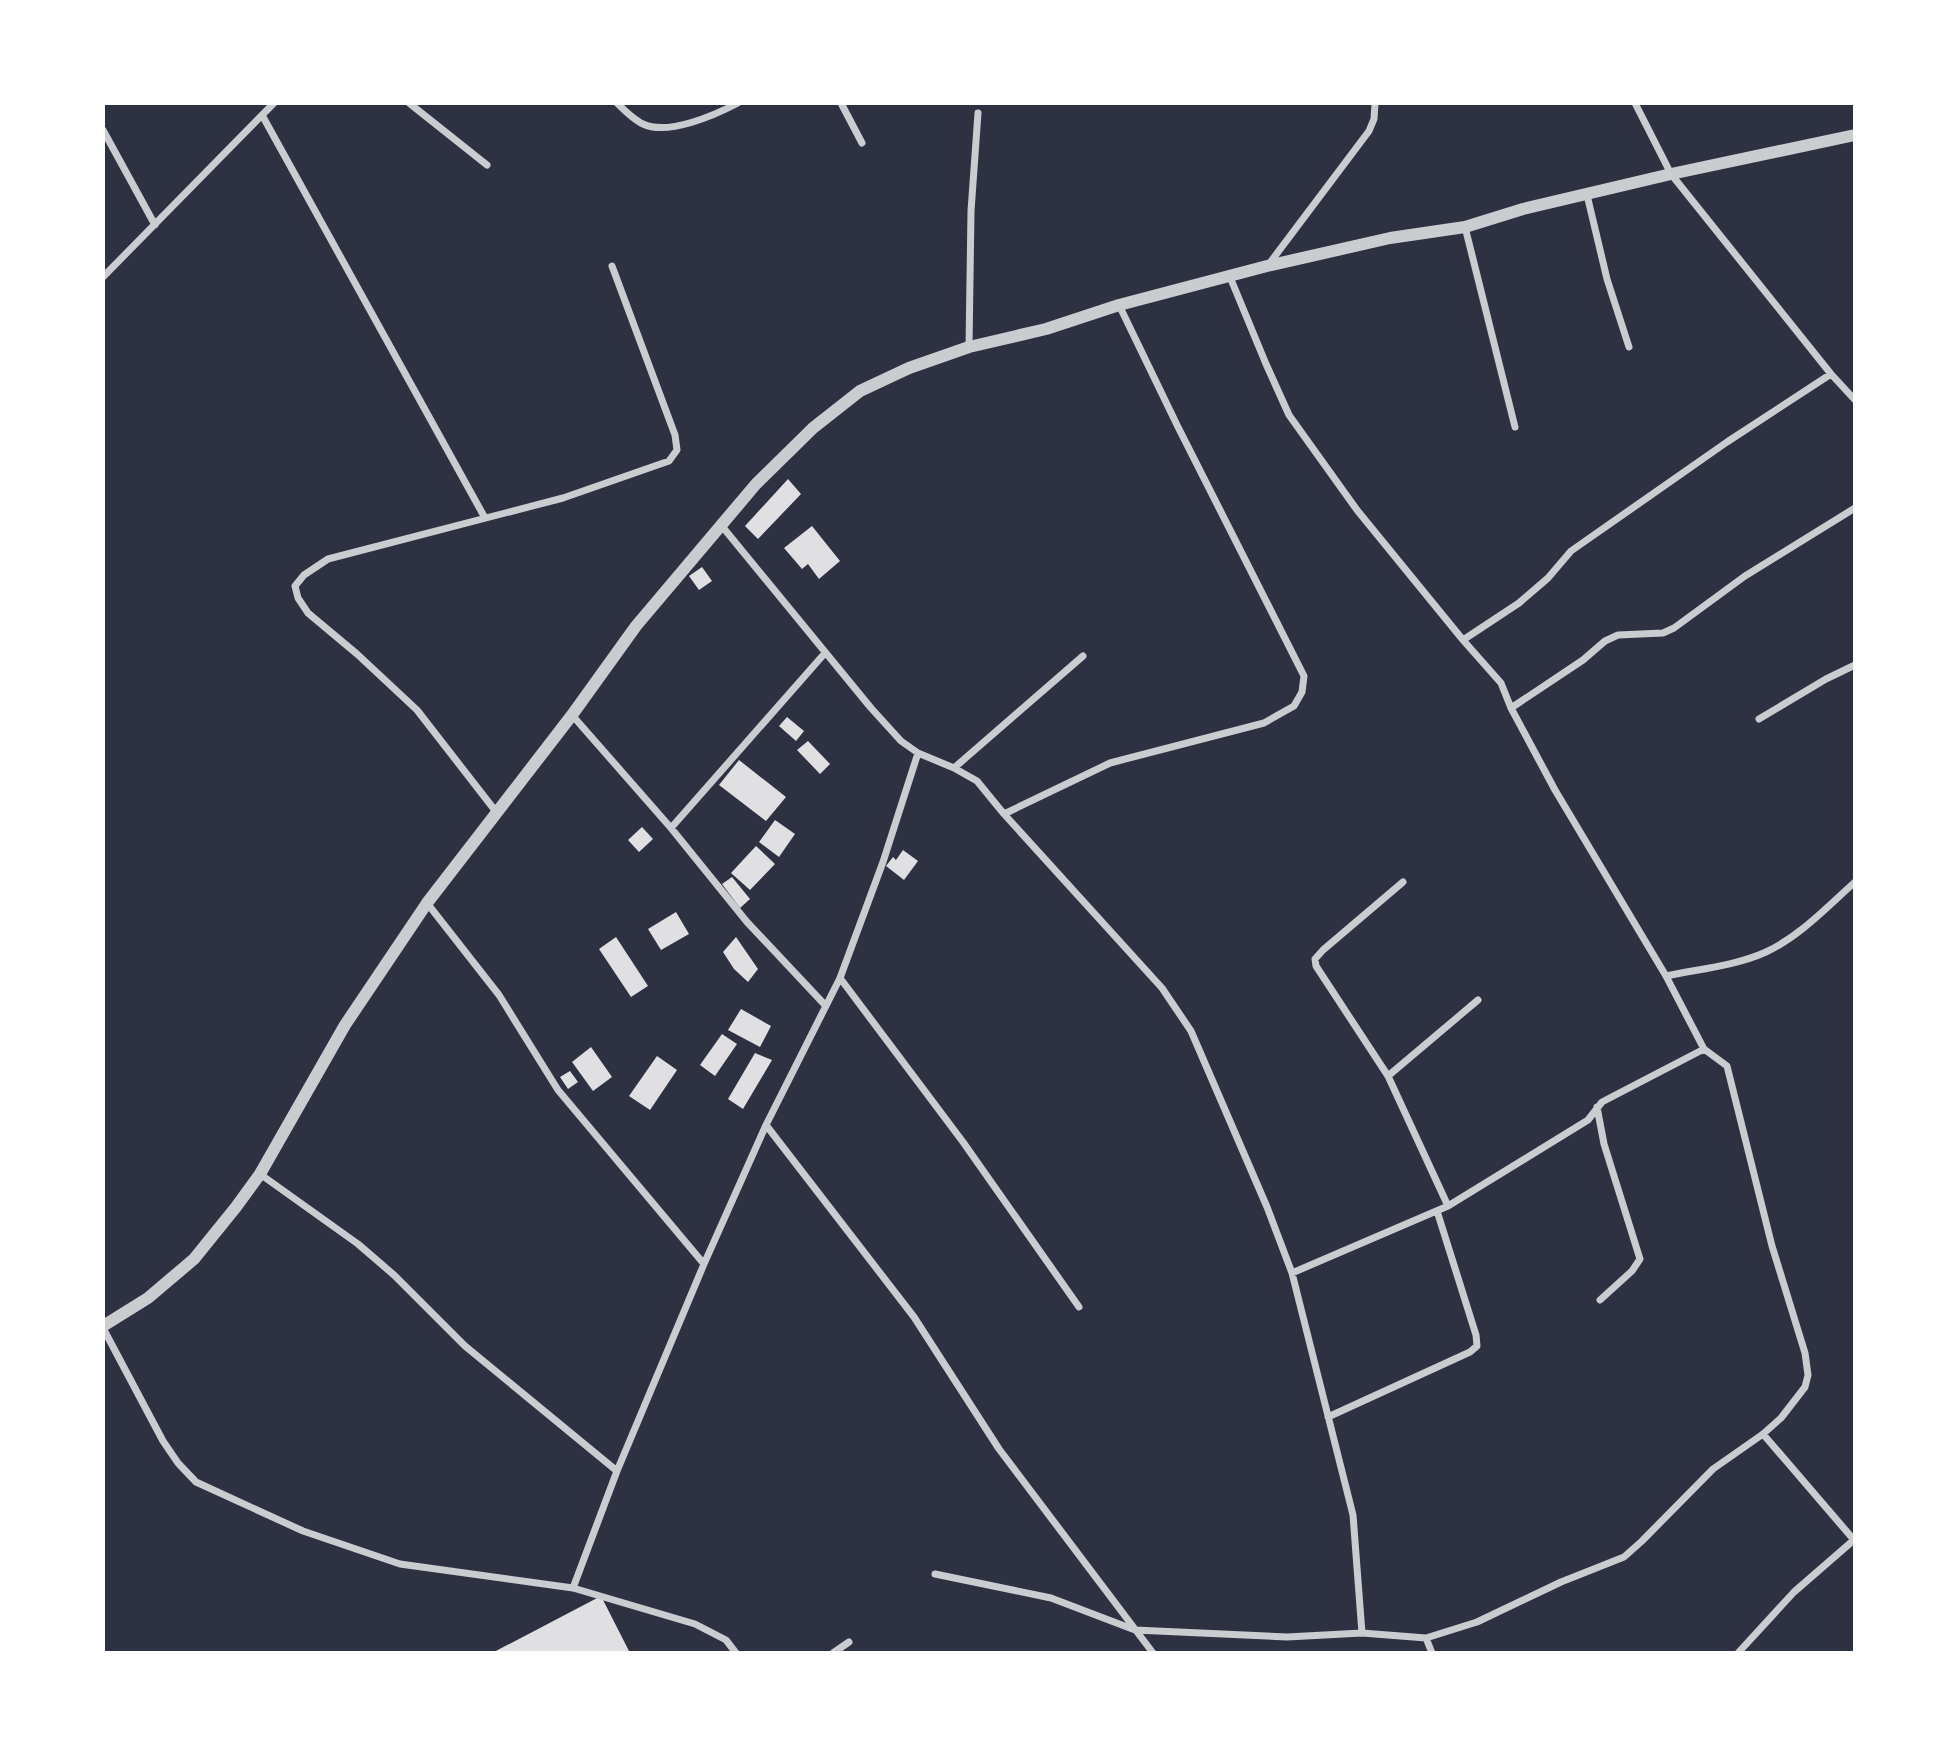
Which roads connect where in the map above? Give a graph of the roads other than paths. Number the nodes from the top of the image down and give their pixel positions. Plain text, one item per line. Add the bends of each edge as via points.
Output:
1 (274, 103) edge
2 (409, 103) edge
3 (617, 103) edge
4 (738, 103) edge
5 (841, 103) edge
6 (1375, 103) edge
7 (1634, 103) edge
8 (978, 113) dead end
9 (262, 115) junction
10 (103, 130) edge
11 (1855, 135) edge
12 (862, 143) dead end
13 (487, 165) dead end
14 (1671, 174) junction
15 (1587, 195) junction
16 (155, 225) junction
17 (1465, 227) junction
18 (612, 266) dead end
19 (1267, 266) junction
20 (103, 277) edge
21 (1230, 277) junction
22 (1119, 305) junction
23 (1629, 346) dead end
24 (970, 347) junction
25 (1832, 374) junction
26 (1855, 400) edge
27 (1515, 427) dead end
28 (1855, 508) edge
29 (485, 518) junction
30 (720, 525) junction
31 (1463, 640) junction
32 (825, 653) junction
33 (1083, 656) dead end
34 (1855, 666) edge
35 (1511, 708) junction
36 (572, 715) junction
37 (1759, 719) dead end
38 (918, 753) junction
39 (954, 768) junction
40 (497, 813) junction
41 (1004, 814) junction
42 (671, 828) junction
43 (1404, 882) dead end
44 (1855, 882) edge
45 (427, 903) junction
46 (1666, 976) junction
47 (840, 978) junction
48 (1478, 1000) dead end
49 (825, 1005) junction
50 (1704, 1049) junction
51 (1388, 1076) junction
52 (1597, 1107) junction
53 (766, 1125) junction
54 (260, 1174) junction
55 (1448, 1206) junction
56 (1437, 1211) junction
57 (704, 1264) junction
58 (1292, 1273) junction
59 (1600, 1300) dead end
60 (1079, 1307) dead end
61 (103, 1327) edge
62 (1328, 1417) junction
63 (1763, 1434) junction
64 (617, 1471) junction
65 (1854, 1540) edge
66 (935, 1574) dead end
67 (573, 1588) junction
68 (1135, 1630) junction
69 (1362, 1633) junction
70 (1426, 1638) junction
71 (849, 1642) dead end
72 (736, 1653) edge
73 (833, 1653) edge
74 (1153, 1653) edge
75 (1433, 1653) edge
76 (1738, 1653) edge

1 - 9 street
2 - 13 street
3 - 4 street via 643,125 665,128 715,115
5 - 12 street
6 - 19 street via 1369,131
7 - 14 street
8 - 24 street via 971,211
9 - 16 street
9 - 29 street
10 - 16 street
11 - 14 street
14 - 15 street
14 - 25 street
15 - 17 street
15 - 23 street
16 - 20 street
17 - 19 street via 1390,238
17 - 27 street
18 - 29 street via 677,450 670,461 563,498
19 - 21 street
21 - 22 street
21 - 31 street via 1289,415 1357,510
22 - 24 street
22 - 41 street via 1304,676 1303,692 1294,706 1264,723 1110,763
24 - 30 street via 885,378 837,407
25 - 26 street
25 - 31 street via 1572,551 1519,603
28 - 35 street via 1745,576 1674,628 1605,641
29 - 40 street via 327,559 295,586 308,613 417,710
30 - 32 street
30 - 36 street via 636,626
31 - 35 street via 1501,683
32 - 38 street via 901,741
32 - 42 street
33 - 39 street
34 - 37 street
35 - 46 street
36 - 40 street
36 - 42 street
38 - 39 street
38 - 47 street
39 - 41 street via 977,781
40 - 45 street
41 - 58 street via 1178,1009
42 - 49 street via 747,922
43 - 51 street via 1315,959 1315,966
44 - 46 street via 1807,926 1767,951 1746,960
45 - 54 street via 345,1025
45 - 57 street via 499,995 558,1090
46 - 50 street
47 - 49 street
47 - 60 street
48 - 51 street
49 - 53 street
50 - 52 street
50 - 63 street via 1727,1066 1772,1246 1805,1353 1805,1387
51 - 55 street
52 - 55 street via 1577,1128
52 - 59 street via 1640,1259
53 - 57 street
53 - 68 street via 914,1317 999,1450
54 - 61 street via 194,1259 148,1298
54 - 64 street via 358,1244 465,1346
55 - 56 street
56 - 58 street
56 - 62 street via 1477,1346
57 - 64 street
58 - 62 street
61 - 67 street via 163,1441 196,1482 303,1531 400,1564
62 - 69 street via 1353,1515
63 - 65 street
63 - 70 street via 1713,1469 1624,1557 1477,1622
64 - 67 street
65 - 76 street via 1794,1592
66 - 68 street via 1051,1598
67 - 72 street via 695,1624 726,1640
68 - 69 street via 1287,1637
68 - 74 street
69 - 70 street
70 - 75 street
71 - 73 street

